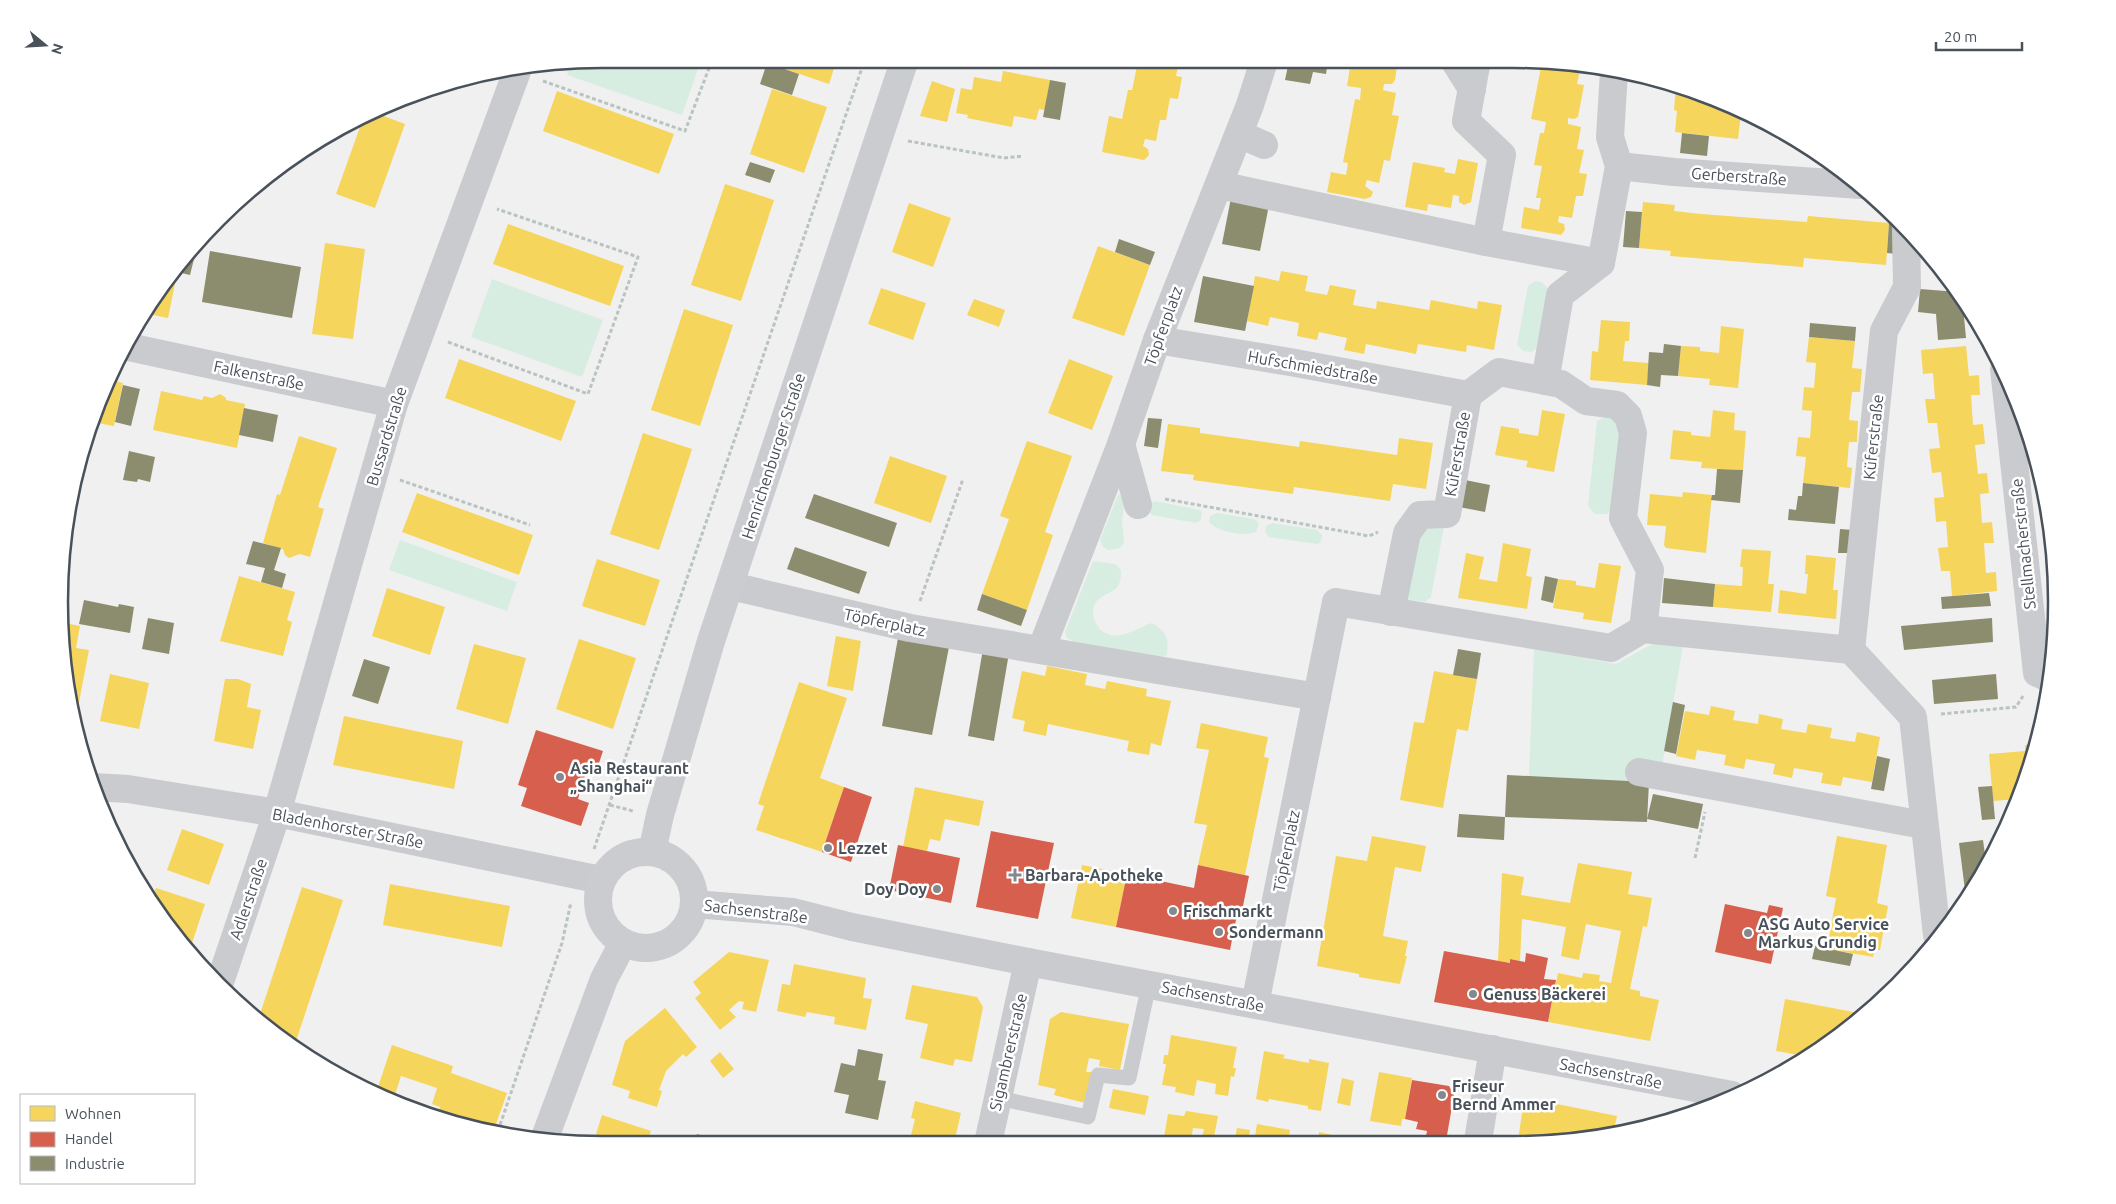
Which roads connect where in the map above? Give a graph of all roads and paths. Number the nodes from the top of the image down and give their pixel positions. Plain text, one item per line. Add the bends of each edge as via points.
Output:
1 (709, 68) edge
2 (862, 68) edge
3 (902, 68) edge
4 (1262, 68) edge
5 (1459, 68) edge
6 (1476, 68) edge
7 (528, 73) edge
8 (516, 75) edge
9 (1614, 77) edge
10 (1472, 88) junction
11 (841, 132) junction
12 (1239, 134) junction
13 (879, 135) junction
14 (1264, 145) dead end
15 (1023, 156) dead end
16 (1619, 166) junction
17 (1845, 183) edge
18 (1219, 184) junction
19 (469, 199) junction
20 (1906, 239) edge
21 (1486, 242) junction
22 (1601, 263) junction
23 (422, 332) junction
24 (1157, 340) junction
25 (132, 348) edge
26 (1545, 380) junction
27 (1468, 395) junction
28 (2008, 396) edge
29 (394, 404) junction
30 (1121, 444) junction
31 (374, 472) junction
32 (963, 479) dead end
33 (1136, 499) joint
34 (1420, 515) junction
35 (530, 525) dead end
36 (730, 586) junction
37 (1391, 612) junction
38 (910, 628) junction
39 (1643, 628) junction
40 (1041, 650) junction
41 (1852, 650) junction
42 (2044, 674) edge
43 (2043, 677) edge
44 (1317, 697) junction
45 (1913, 717) junction
46 (1639, 772) dead end
47 (1711, 786) junction
48 (101, 788) edge
49 (610, 805) junction
50 (636, 812) dead end
51 (277, 813) junction
52 (1923, 825) junction
53 (652, 852) junction
54 (1695, 858) dead end
55 (589, 877) junction
56 (694, 904) junction
57 (1936, 929) edge
58 (623, 943) junction
59 (1028, 962) junction
60 (222, 977) edge
61 (1149, 984) junction
62 (1255, 1004) junction
63 (1493, 1049) junction
64 (1724, 1093) edge
65 (998, 1098) junction
66 (499, 1126) edge
67 (547, 1133) edge
68 (990, 1136) edge
69 (1479, 1136) edge

1 - 7 path via 685,131
2 - 11 path
3 - 13 main road, Henrichenburger Straße
4 - 12 street
5 - 10 street
6 - 10 street
8 - 19 street, Bussardstraße
9 - 16 street via 1610,137
10 - 21 street via 1466,121 1502,155
11 - 13 path via 857,136
11 - 49 path
12 - 14 street
12 - 18 street
13 - 15 path via 1004,158
13 - 36 main road, Henrichenburger Straße
16 - 17 street, Gerberstraße
16 - 22 street
18 - 21 street
18 - 24 street, Töpferplatz
19 - 23 street, Bussardstraße
19 - 23 path via 638,257 588,394
20 - 41 street, Küferstraße via 1907,287 1884,331
21 - 22 street
22 - 26 street via 1560,295
23 - 29 street, Bussardstraße
24 - 27 street, Hufschmiedstraße
24 - 30 street, Töpferplatz
25 - 29 street, Falkenstraße
26 - 27 street, Küferstraße via 1499,372
26 - 39 street, Küferstraße via 1561,384 1586,401 1617,405 1628,416 1633,433 1623,518 1650,570
27 - 34 street, Küferstraße via 1447,514
28 - 42 street, Stellmacherstraße
29 - 31 street, Bussardstraße
30 - 33 street
30 - 40 street, Töpferplatz
31 - 35 path
31 - 51 street, Bussardstraße
32 - 38 path
33 - 34 path via 1369,536
34 - 37 street via 1407,533
36 - 38 street, Töpferplatz
36 - 53 main road, Henrichenburger Straße via 710,641
37 - 39 street via 1611,648
37 - 44 street, Töpferplatz via 1336,602 1320,638
38 - 40 street, Töpferplatz
39 - 41 street
40 - 44 street, Töpferplatz via 1256,681
41 - 45 street
43 - 45 path via 2016,707
44 - 62 street, Töpferplatz
45 - 52 street
46 - 47 street
47 - 52 street
47 - 54 path
48 - 51 street, Bladenhorster Straße
49 - 50 path
49 - 55 path via 595,847
51 - 55 street, Bladenhorster Straße
51 - 60 street, Adlerstraße
52 - 57 street
53 - 55 main road via 632,853
53 - 56 main road via 670,857 684,870 692,886
55 - 58 main road via 600,916 609,932
55 - 66 path via 562,943
56 - 58 main road via 689,922 677,937 660,946 641,948
56 - 59 street, Sachsenstraße via 793,912
58 - 67 main road via 604,979
59 - 61 street, Sachsenstraße
59 - 65 street, Sigambrerstraße
61 - 62 street, Sachsenstraße
61 - 65 lane via 1129,1078 1098,1075 1088,1117
62 - 63 street, Sachsenstraße
63 - 64 street, Sachsenstraße
63 - 69 street
65 - 68 street, Sigambrerstraße

